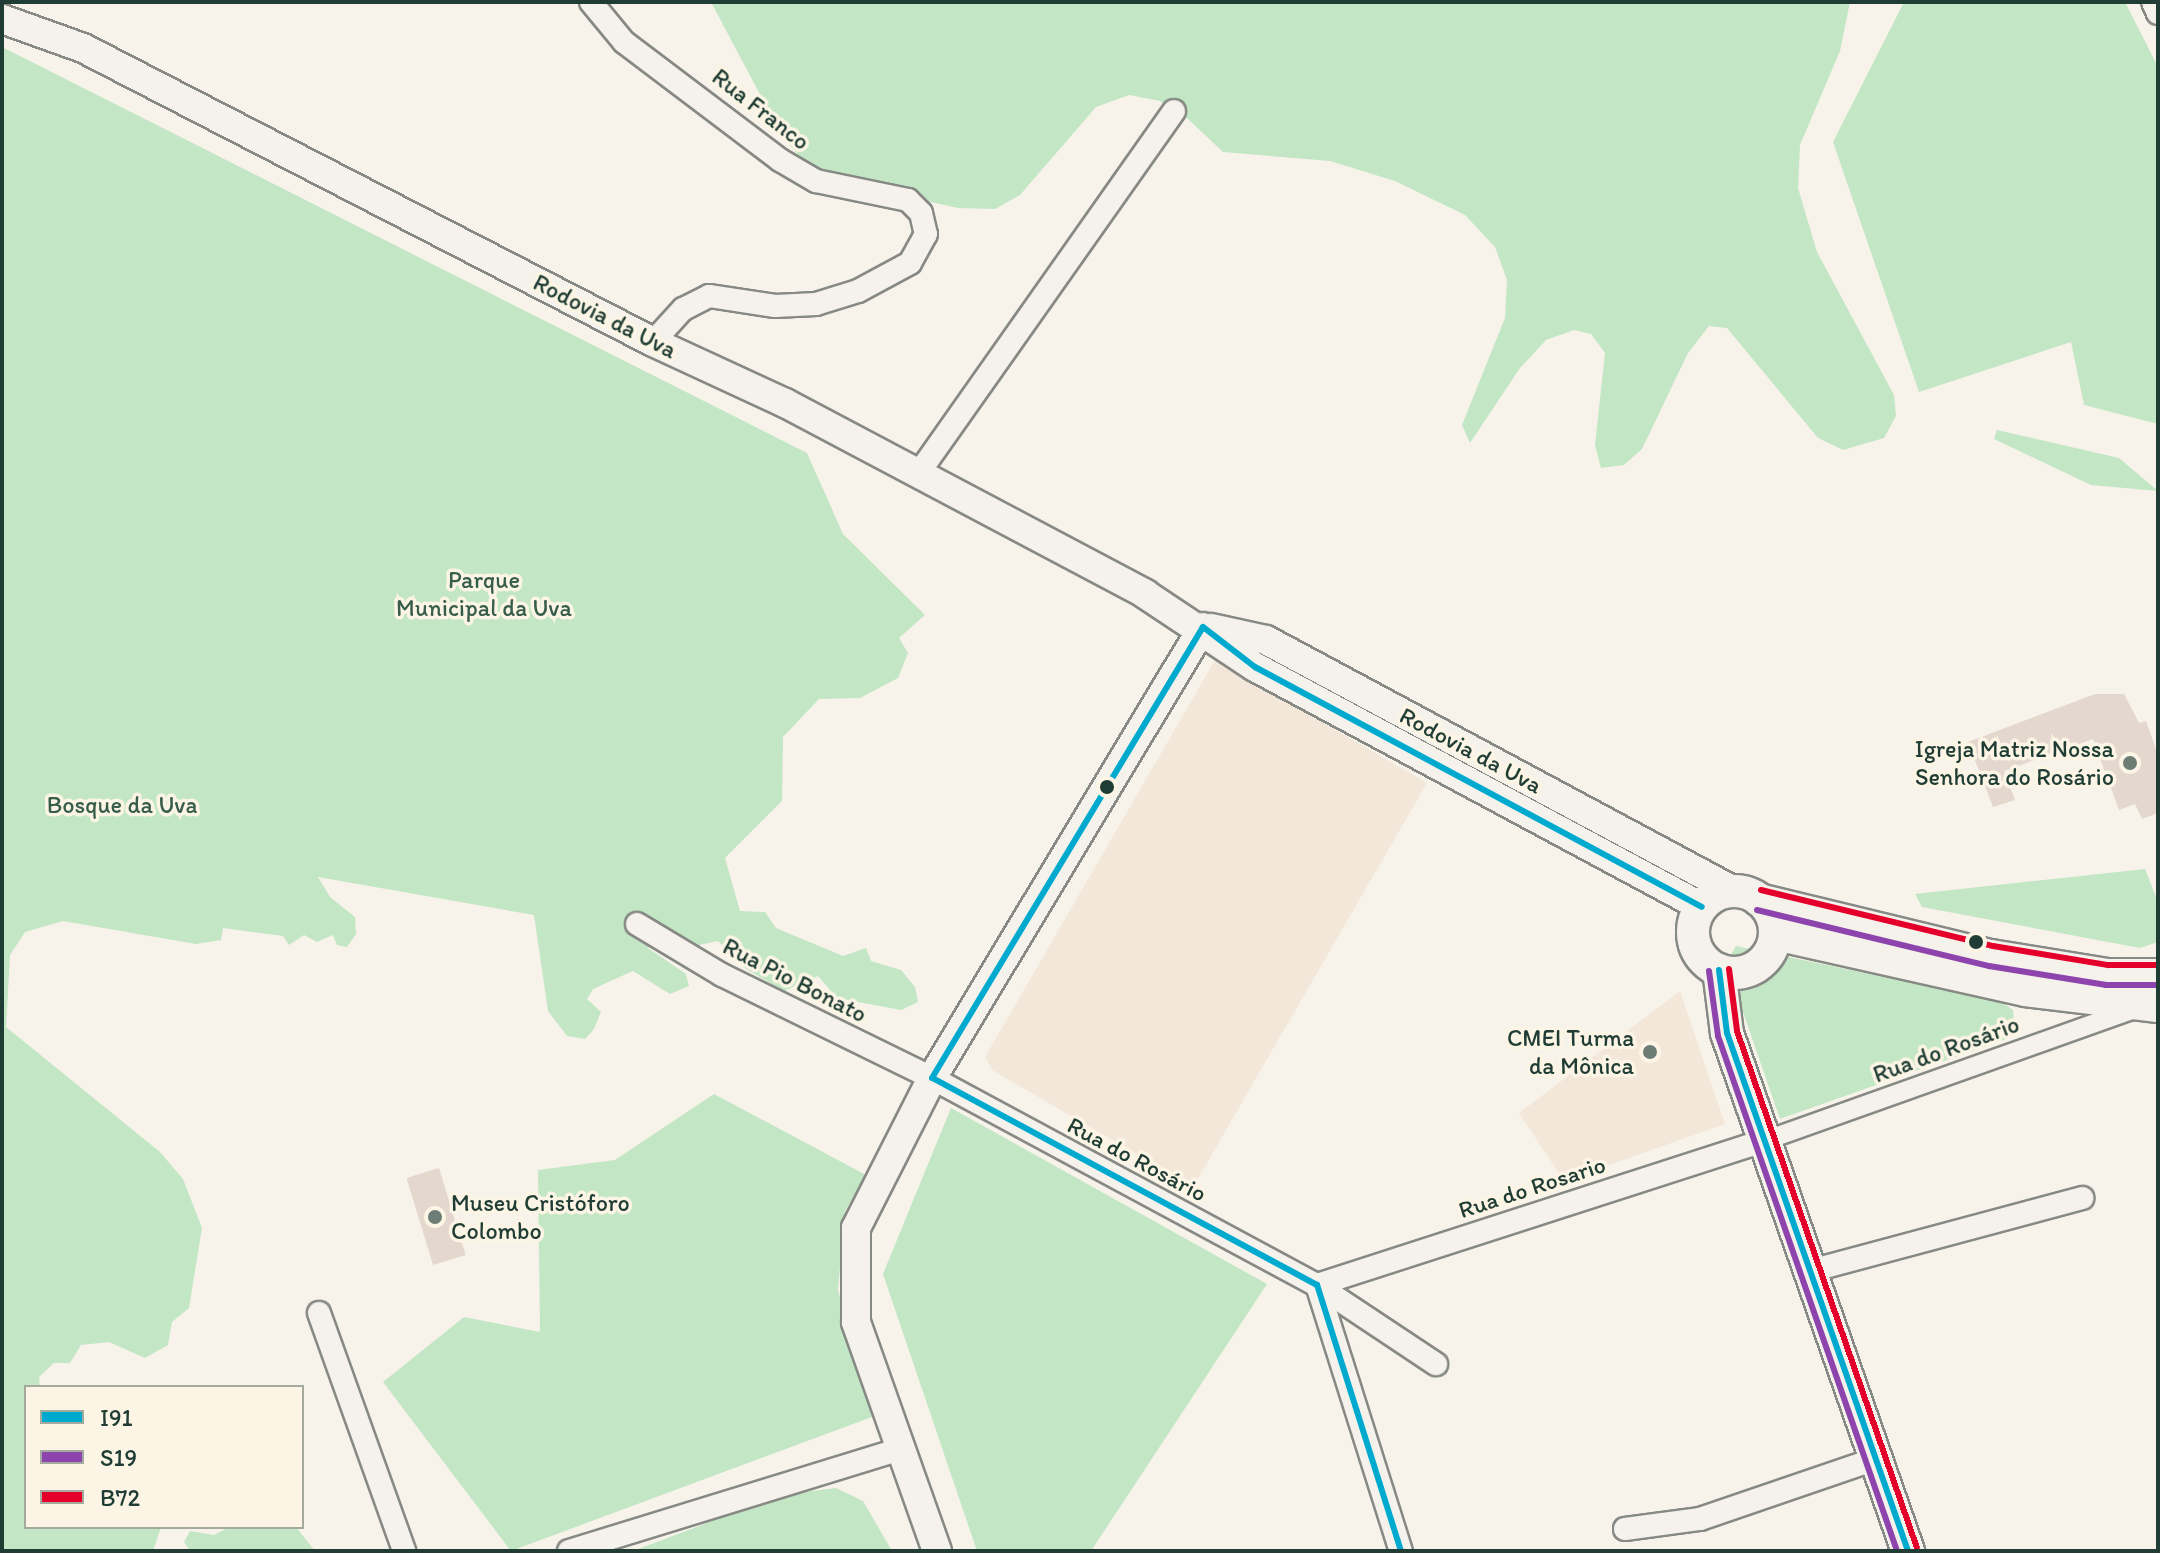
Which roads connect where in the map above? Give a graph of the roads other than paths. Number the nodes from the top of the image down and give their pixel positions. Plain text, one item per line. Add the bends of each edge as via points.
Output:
1 (17, 2) edge
2 (591, 2) edge
3 (2153, 2) edge
4 (2158, 13) edge
5 (2, 19) edge
6 (52, 39) junction
7 (1174, 111) dead end
8 (653, 342) junction
9 (918, 474) junction
10 (1203, 627) junction
11 (1746, 895) junction
12 (1702, 907) junction
13 (637, 924) dead end
14 (1775, 934) junction
15 (1719, 970) junction
16 (2158, 975) edge
17 (2152, 1006) edge
18 (932, 1078) junction
19 (1764, 1141) junction
20 (2082, 1198) dead end
21 (1810, 1271) junction
22 (1317, 1285) junction
23 (319, 1313) dead end
24 (1436, 1364) dead end
25 (901, 1449) junction
26 (1875, 1459) junction
27 (1625, 1529) dead end
28 (404, 1551) edge
29 (569, 1551) edge
30 (937, 1551) edge
31 (1401, 1551) edge
32 (1908, 1551) edge

1 - 6 street
2 - 8 street, Rua Franco via 624,42 780,160 816,181 908,200 921,213 926,234 910,263 872,285 816,304 775,306 709,296 683,309
3 - 4 street
5 - 6 street, Rodovia da Uva
6 - 8 street, Rodovia da Uva via 83,48
7 - 9 street
8 - 9 street, Rodovia da Uva
9 - 10 street, Rodovia da Uva
10 - 11 street, Rodovia da Uva via 1266,640
10 - 12 street, Rodovia da Uva via 1255,667
10 - 18 street
11 - 12 main road
11 - 14 main road
11 - 16 main road, Rodovia da Uva via 1991,956 2107,975
12 - 15 main road via 1695,943
13 - 18 street, Rua Pio Bonato via 722,975
14 - 15 main road via 1757,967
14 - 17 main road via 2025,990
15 - 19 main road via 1727,1033
17 - 19 street, Rua do Rosário
18 - 22 street, Rua do Rosário
18 - 25 street via 864,1204 852,1273 856,1322
19 - 21 main road
19 - 22 street, Rua do Rosario
20 - 21 street
21 - 26 main road
22 - 24 street, Rua do Rosário
22 - 31 street
23 - 28 street
25 - 29 street
25 - 30 street
26 - 27 street via 1686,1523
26 - 32 main road

